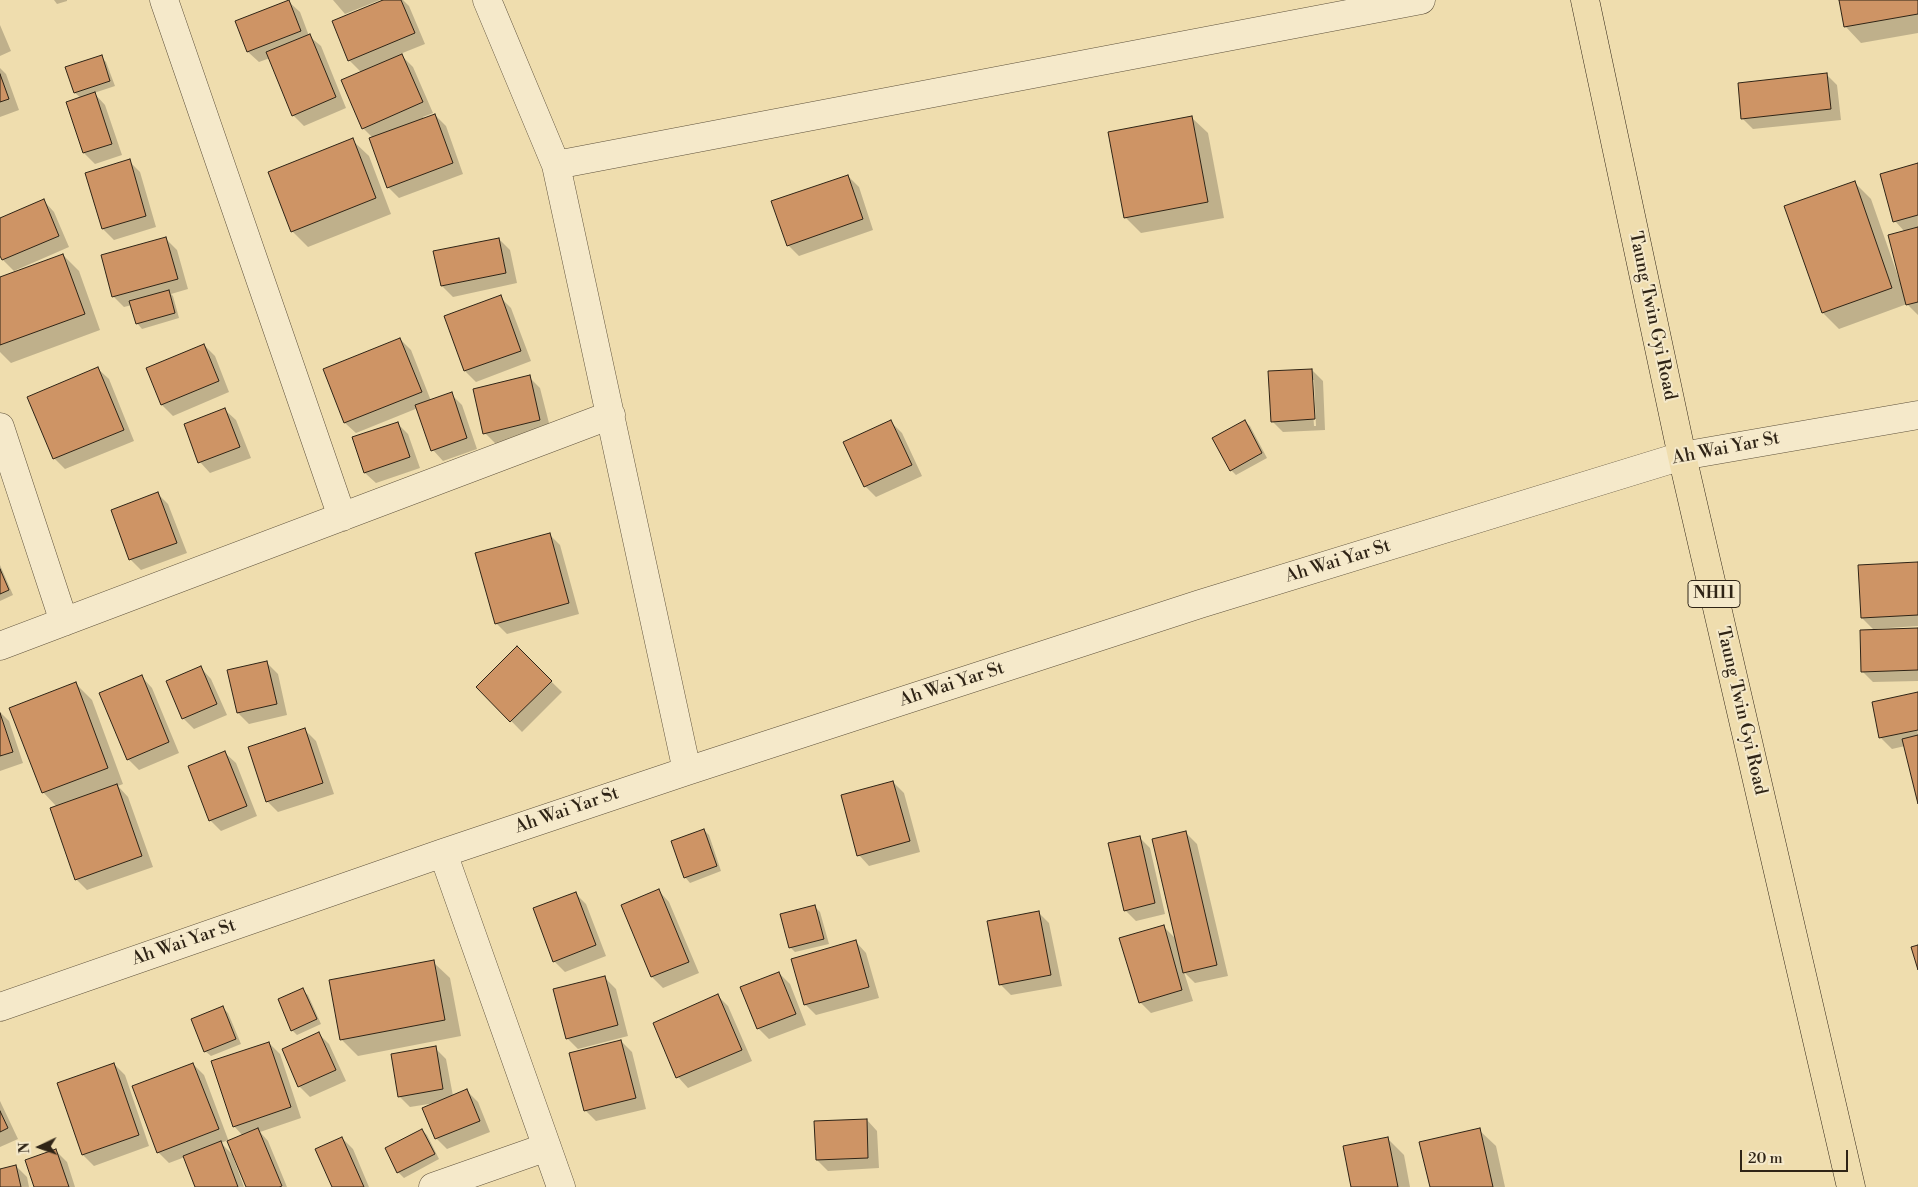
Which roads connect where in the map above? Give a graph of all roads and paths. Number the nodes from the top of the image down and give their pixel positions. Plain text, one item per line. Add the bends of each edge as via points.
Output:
1 (164, 0) edge
2 (487, 0) edge
3 (1421, 0) edge
4 (1585, 0) edge
5 (556, 164) junction
6 (611, 415) junction
7 (1918, 415) edge
8 (0, 427) edge
9 (1682, 456) junction
10 (342, 517) junction
11 (64, 622) junction
12 (0, 646) edge
13 (687, 771) junction
14 (443, 853) junction
15 (0, 1007) edge
16 (547, 1147) junction
17 (433, 1187) edge
18 (561, 1187) edge
19 (1851, 1187) edge

1 - 10 street
2 - 5 street
3 - 5 street
4 - 9 highway, Taung Twin Gyi Road / NH11
5 - 6 street
6 - 10 street
6 - 13 street
7 - 9 street, Ah Wai Yar St
8 - 11 street
9 - 13 street, Ah Wai Yar St via 1200,604
9 - 19 highway, Taung Twin Gyi Road / NH11
10 - 11 street
11 - 12 street
13 - 14 street, Ah Wai Yar St
14 - 15 street, Ah Wai Yar St
14 - 16 street
16 - 17 street
16 - 18 street

